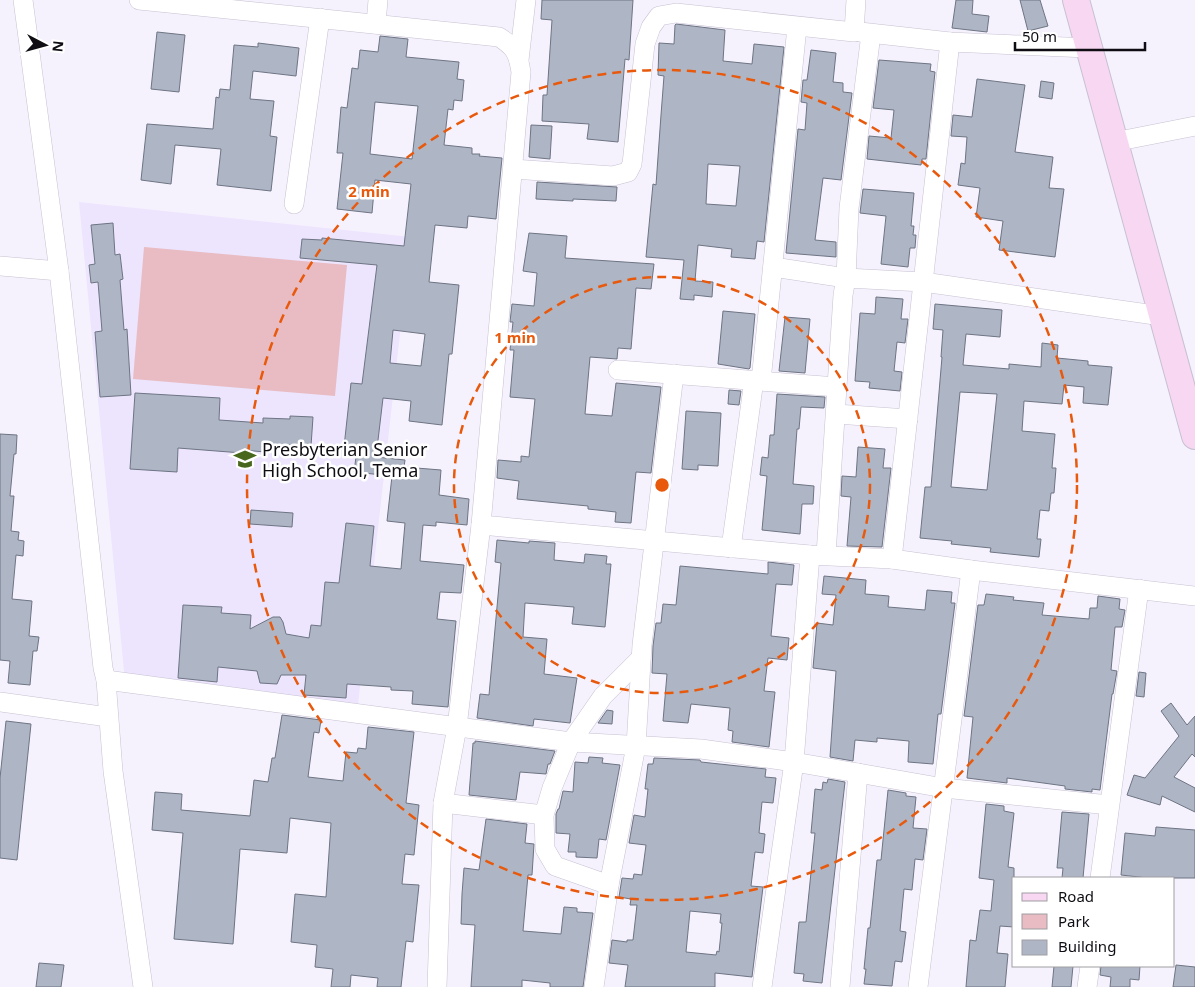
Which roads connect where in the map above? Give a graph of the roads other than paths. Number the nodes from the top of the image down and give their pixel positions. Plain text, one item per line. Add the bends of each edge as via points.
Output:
1 (23, 0) edge
2 (139, 0) edge
3 (378, 0) edge
4 (526, 0) edge
5 (856, 0) edge
6 (1076, 0) edge
7 (320, 18) junction
8 (376, 24) junction
9 (797, 27) junction
10 (863, 33) junction
11 (950, 42) junction
12 (1088, 48) junction
13 (519, 60) junction
14 (1195, 126) edge
15 (1114, 142) junction
16 (513, 169) junction
17 (294, 204) dead end
18 (0, 266) edge
19 (773, 267) junction
20 (58, 272) junction
21 (846, 278) junction
22 (923, 282) junction
23 (1162, 316) junction
24 (618, 370) dead end
25 (674, 374) junction
26 (758, 381) junction
27 (837, 387) junction
28 (836, 414) junction
29 (908, 419) junction
30 (1195, 436) edge
31 (481, 526) junction
32 (653, 542) junction
33 (731, 548) junction
34 (818, 555) junction
35 (892, 559) junction
36 (971, 570) junction
37 (1139, 590) junction
38 (1195, 596) edge
39 (641, 658) junction
40 (106, 680) junction
41 (0, 702) edge
42 (108, 717) junction
43 (458, 727) junction
44 (570, 742) junction
45 (636, 746) junction
46 (794, 762) junction
47 (858, 773) junction
48 (944, 788) junction
49 (443, 803) junction
50 (1109, 805) junction
51 (544, 815) junction
52 (1100, 877) edge
53 (609, 885) junction
54 (1090, 967) edge
55 (142, 987) edge
56 (437, 987) edge
57 (594, 987) edge
58 (762, 987) edge
59 (840, 987) edge
60 (918, 987) edge
61 (1087, 987) edge

1 - 20 street
2 - 7 street
3 - 8 street
4 - 13 street
5 - 10 street
6 - 12 street
7 - 8 street
7 - 17 street
8 - 13 street via 499,37 512,45
9 - 10 street
9 - 16 street via 676,13 659,16 645,44 632,164 628,172 613,176
9 - 19 street
10 - 11 street
10 - 21 street via 848,208
11 - 12 street
11 - 22 street
12 - 15 street
13 - 16 street via 521,72
14 - 15 street
15 - 23 street
16 - 31 street
18 - 20 street
19 - 21 street
19 - 26 street
20 - 40 street via 102,668
21 - 22 street
21 - 27 street
22 - 23 street
22 - 29 street
23 - 30 street
24 - 25 street
25 - 26 street
25 - 32 street
26 - 27 street
26 - 33 street
27 - 28 street
28 - 29 street
28 - 34 street
29 - 35 street
31 - 32 street
31 - 43 street
32 - 33 street
32 - 39 street
33 - 34 street
34 - 35 street
34 - 46 street
35 - 36 street
36 - 37 street
36 - 48 street
37 - 38 street
37 - 50 street
39 - 44 street via 603,696
39 - 45 street
40 - 42 street
40 - 43 street
41 - 42 street
42 - 55 street
43 - 44 street
43 - 49 street
44 - 45 street
44 - 51 street
45 - 46 street via 701,749
45 - 53 street
46 - 47 street
46 - 58 street
47 - 48 street
47 - 59 street
48 - 50 street
48 - 60 street
49 - 51 street
49 - 56 street
50 - 52 street
51 - 53 street via 544,848 554,866
53 - 57 street
54 - 61 street

